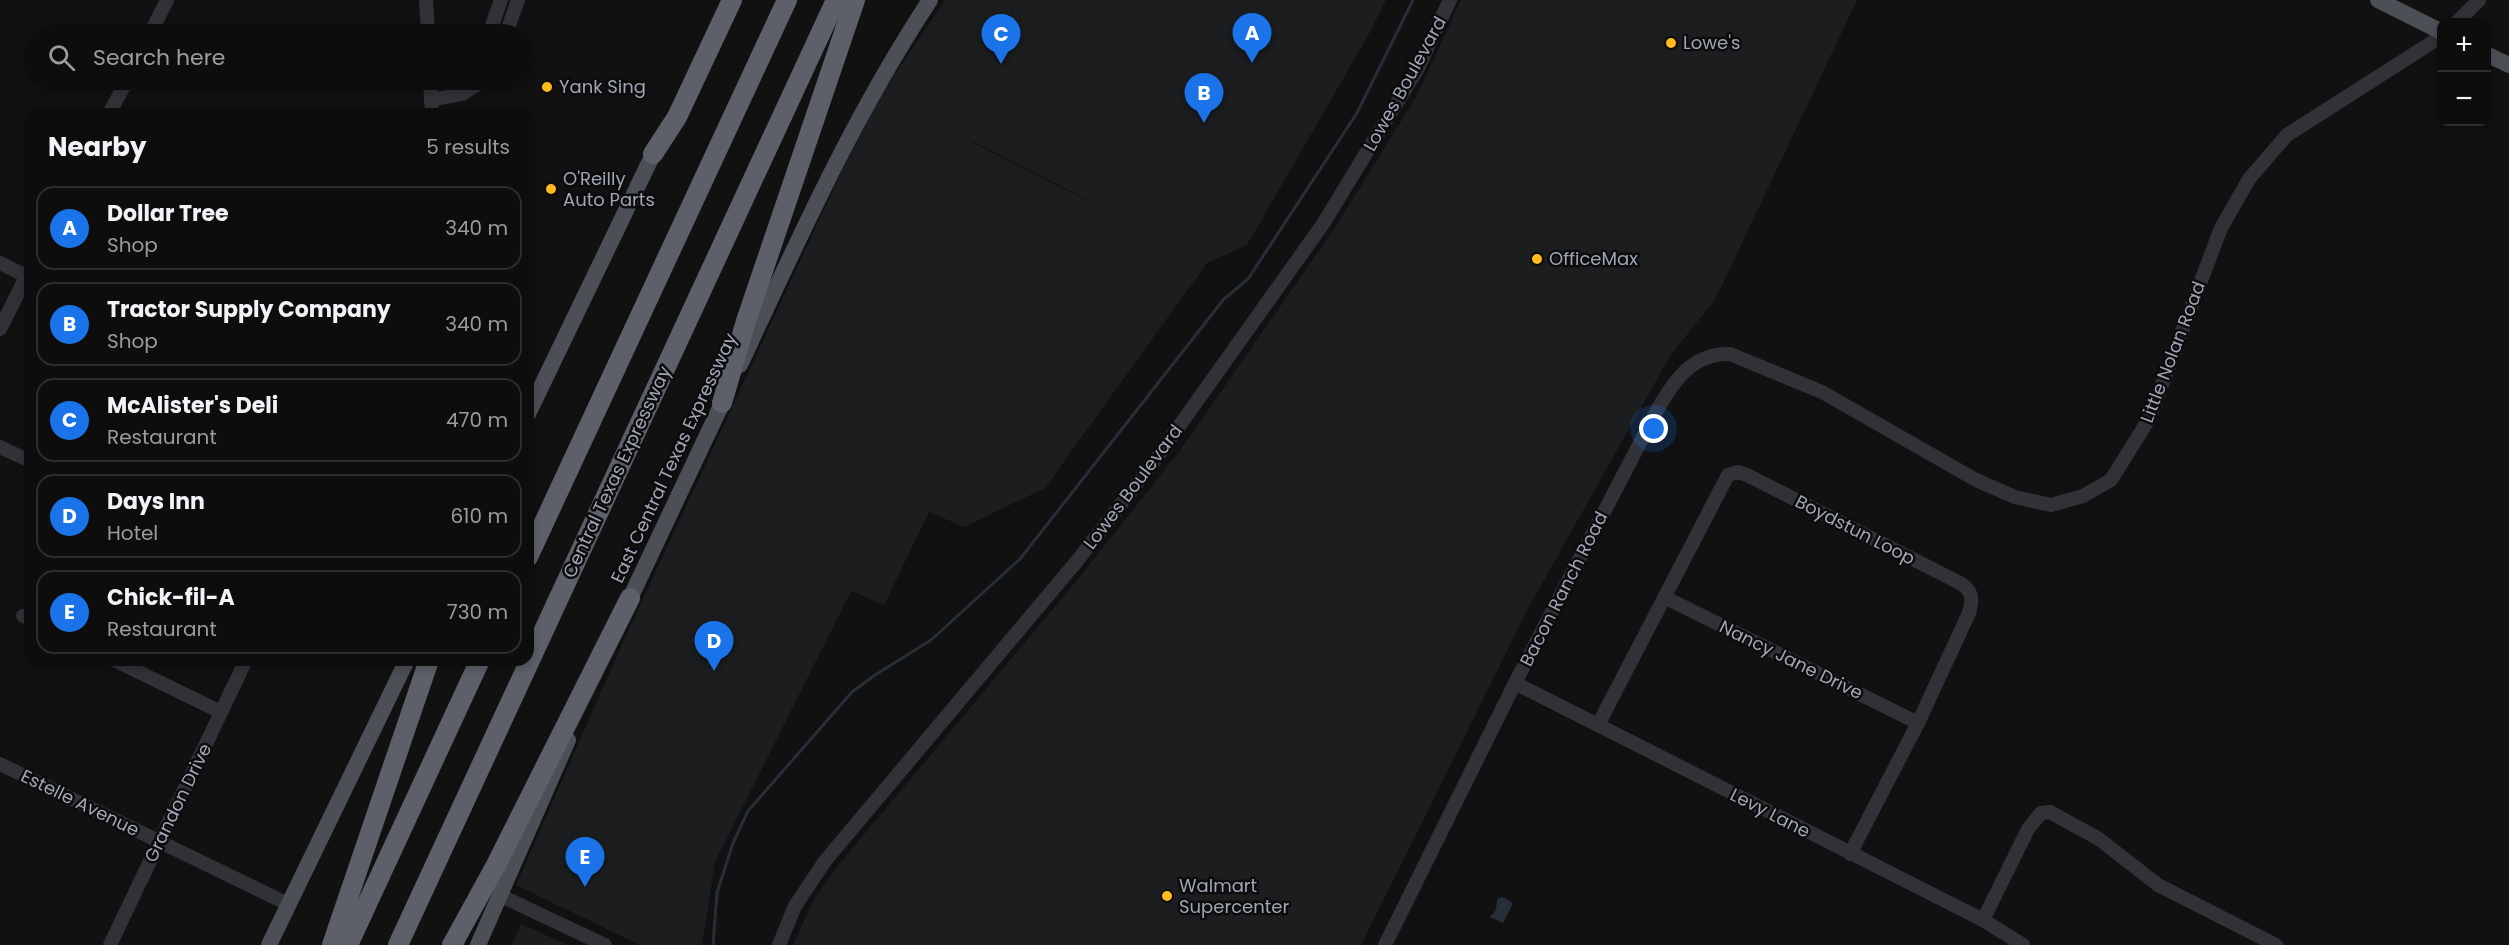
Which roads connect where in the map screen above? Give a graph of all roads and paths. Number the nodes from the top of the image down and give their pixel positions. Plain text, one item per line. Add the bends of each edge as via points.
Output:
1 (167, 0) edge
2 (426, 0) edge
3 (501, 0) edge
4 (519, 0) edge
5 (723, 0) edge
6 (732, 0) edge
7 (787, 0) edge
8 (836, 0) edge
9 (855, 0) edge
10 (930, 0) edge
11 (1450, 0) edge
12 (2378, 0) edge
13 (2480, 0) edge
14 (2461, 18) edge
15 (155, 24) edge
16 (427, 24) edge
17 (493, 24) edge
18 (510, 24) edge
19 (2437, 31) edge
20 (2437, 37) edge
21 (2491, 56) edge
22 (2509, 65) edge
23 (122, 90) edge
24 (431, 90) edge
25 (468, 90) edge
26 (432, 107) edge
27 (112, 108) edge
28 (653, 154) junction
29 (0, 263) edge
30 (24, 272) edge
31 (24, 281) edge
32 (0, 329) edge
33 (1821, 393) joint
34 (534, 402) edge
35 (722, 403) junction
36 (0, 447) edge
37 (24, 458) edge
38 (534, 544) edge
39 (1664, 597) junction
40 (630, 598) junction
41 (534, 652) edge
42 (126, 666) edge
43 (243, 666) edge
44 (404, 666) edge
45 (427, 666) edge
46 (477, 666) edge
47 (527, 666) edge
48 (1515, 683) junction
49 (221, 712) junction
50 (1918, 723) junction
51 (1598, 725) junction
52 (0, 764) edge
53 (159, 842) junction
54 (1850, 854) junction
55 (501, 896) junction
56 (288, 904) junction
57 (1983, 920) junction
58 (110, 945) edge
59 (269, 945) edge
60 (332, 945) edge
61 (348, 945) edge
62 (398, 945) edge
63 (452, 945) edge
64 (478, 945) edge
65 (605, 945) edge
66 (778, 945) edge
67 (1385, 945) edge
68 (2023, 945) edge
69 (2276, 945) edge

1 - 15 street
2 - 16 street
3 - 17 street
4 - 18 street
5 - 28 main road
6 - 28 highway via 677,117
7 - 38 highway
8 - 41 highway, Central Texas Expressway
9 - 35 highway
10 - 35 main road, East Central Texas Expressway via 826,180
11 - 66 street, Lowes Boulevard via 1418,69 1323,224 1193,407 1077,561 825,861 795,906
12 - 19 main road
13 - 14 street
20 - 33 street, Little Nolan Road via 2287,135 2249,179 2221,228 2150,419 2111,480 2083,496 2051,505 2015,497 1976,480
21 - 22 main road
23 - 27 street
24 - 26 street
25 - 26 street
28 - 34 main road
29 - 30 street
31 - 32 street
33 - 48 street, Bacon Ranch Road via 1730,354 1715,354 1674,381
35 - 40 main road, East Central Texas Expressway
36 - 37 street
39 - 50 street, Nancy Jane Drive
39 - 50 street, Boydstun Loop via 1723,482 1734,473 1747,475 1968,587 1973,602 1969,613
39 - 51 street, Boydstun Loop
40 - 55 main road, East Central Texas Expressway
40 - 63 highway
42 - 49 street
43 - 49 street, Grandon Drive
44 - 56 main road
45 - 60 highway
46 - 61 highway
47 - 62 highway, Central Texas Expressway
48 - 51 street, Levy Lane
48 - 67 street, Bacon Ranch Road
49 - 53 street, Grandon Drive
50 - 54 street, Boydstun Loop
51 - 54 street, Levy Lane
52 - 53 street, Estelle Avenue
53 - 56 street, Estelle Avenue
53 - 58 street, Grandon Drive
54 - 57 street, Levy Lane
55 - 64 main road, East Central Texas Expressway
55 - 65 street
56 - 59 main road
57 - 68 street, Levy Lane
57 - 69 street via 2028,829 2041,813 2050,812 2098,839 2158,885

